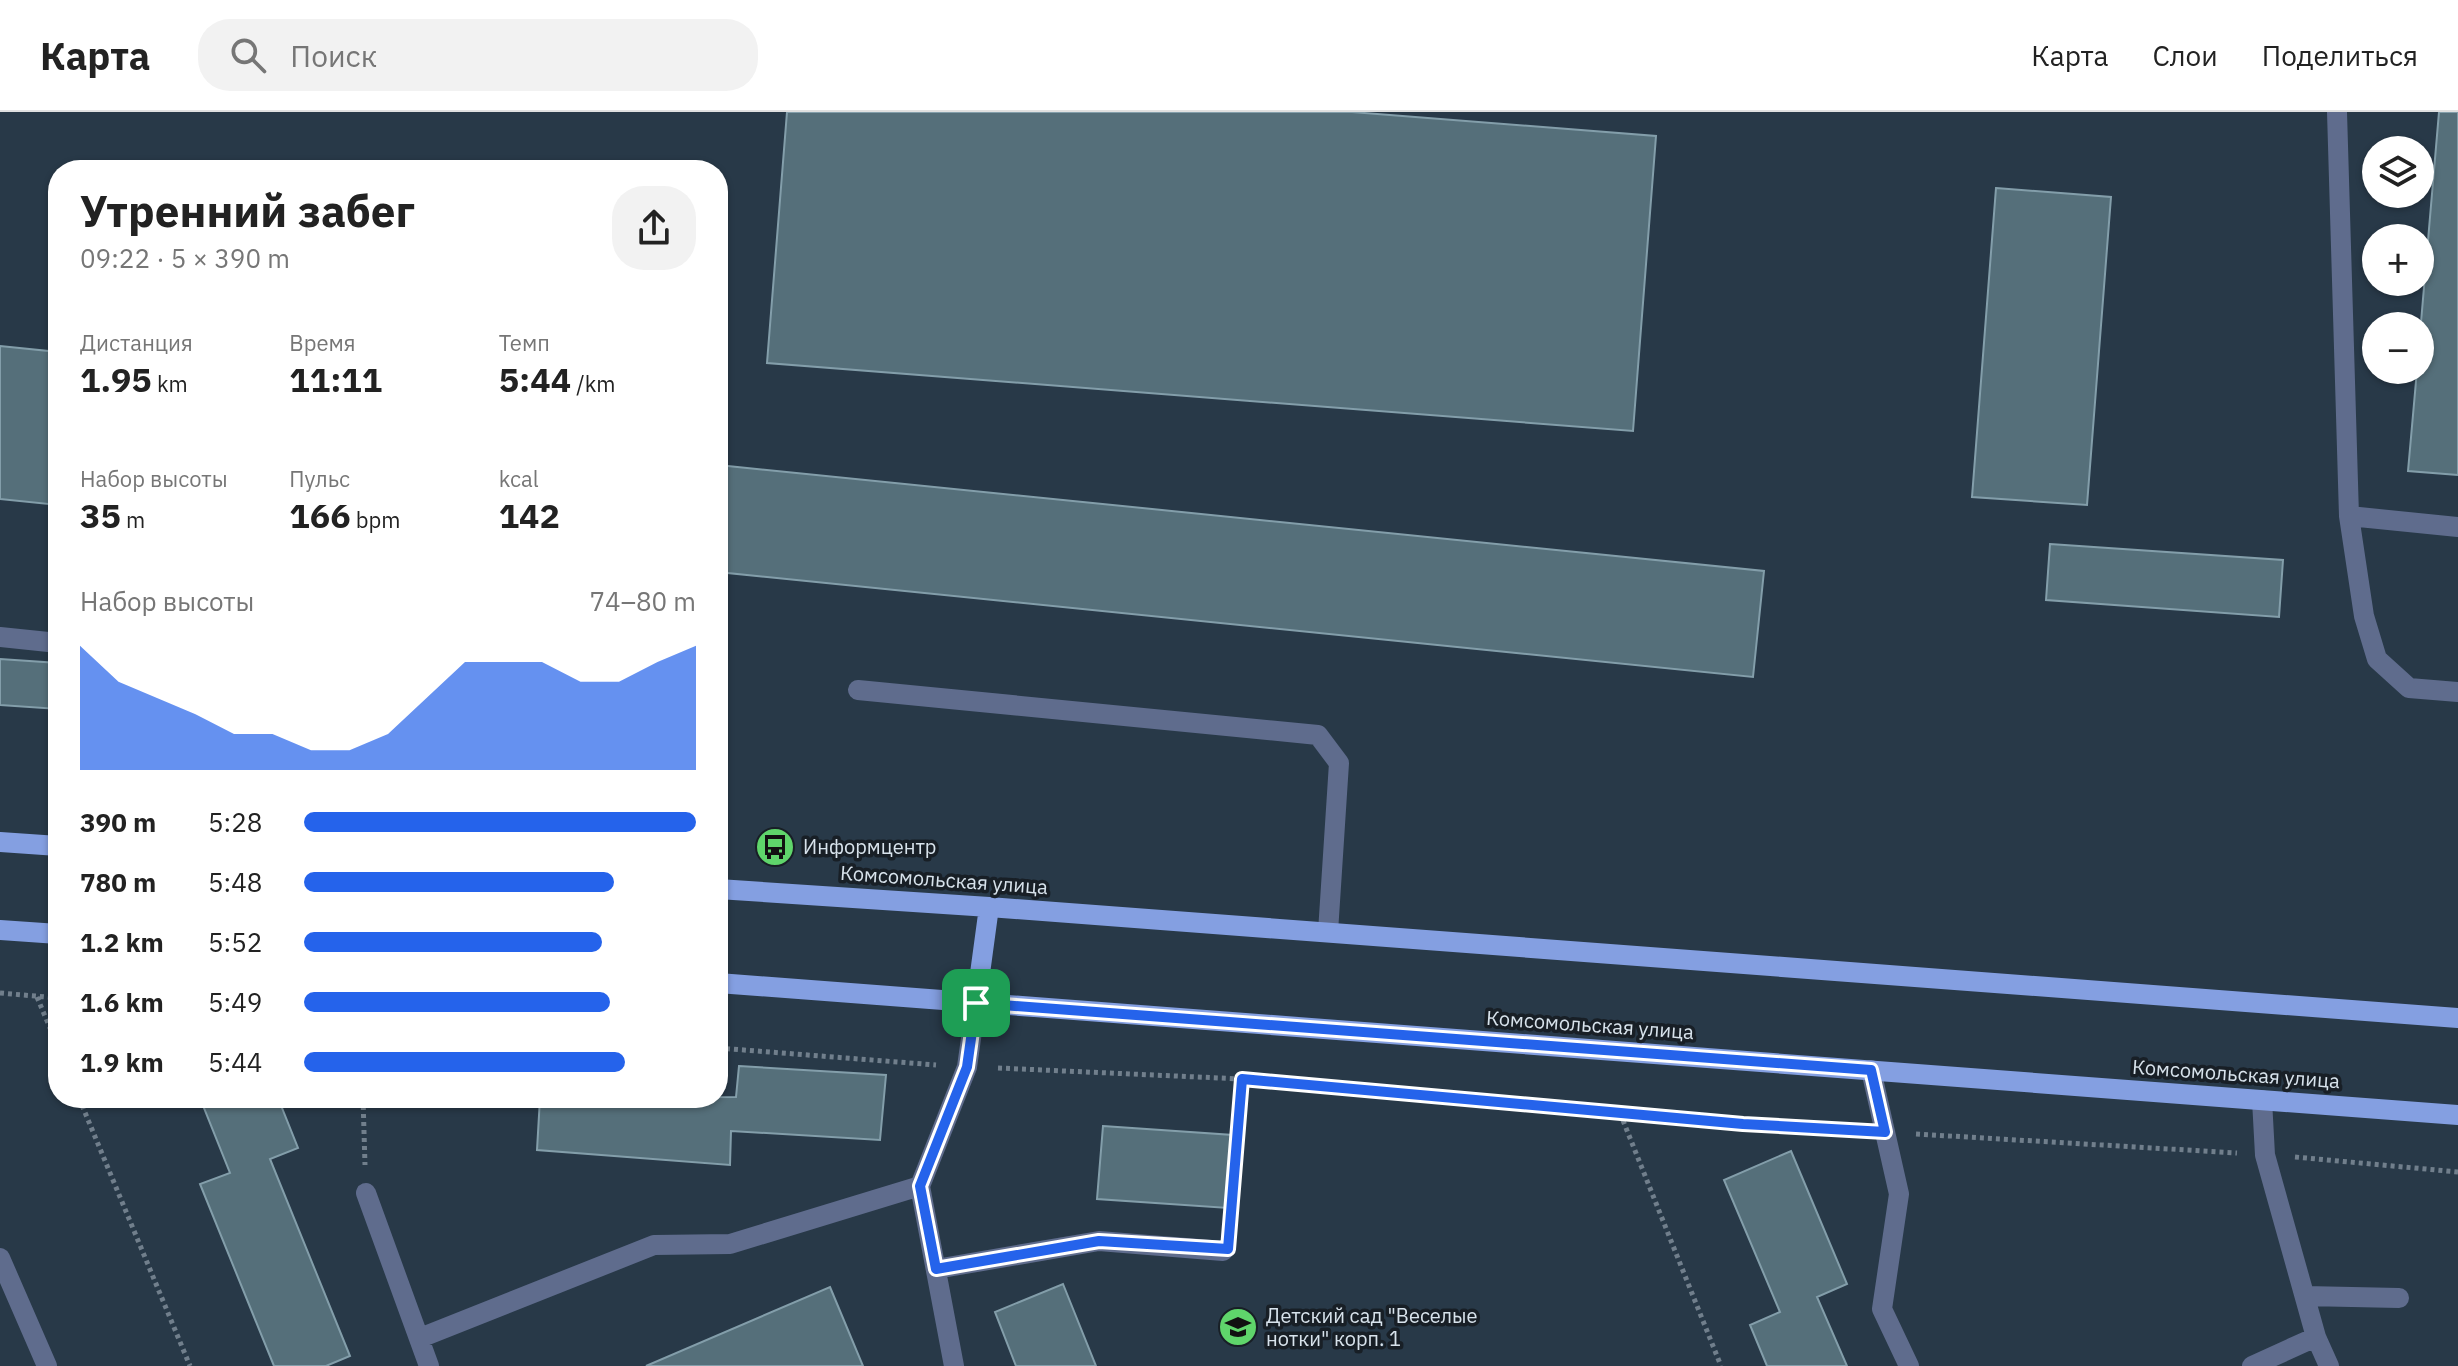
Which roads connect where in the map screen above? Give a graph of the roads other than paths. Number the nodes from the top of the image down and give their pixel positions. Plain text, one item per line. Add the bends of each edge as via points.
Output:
1 (2337, 112) edge
2 (2349, 516) junction
3 (2458, 527) edge
4 (0, 637) edge
5 (48, 642) edge
6 (858, 690) dead end
7 (2458, 692) edge
8 (0, 842) edge
9 (48, 845) edge
10 (728, 890) edge
11 (989, 907) junction
12 (0, 930) edge
13 (1328, 932) junction
14 (48, 933) edge
15 (728, 984) edge
16 (976, 1003) junction
17 (2458, 1018) edge
18 (1871, 1070) junction
19 (2262, 1100) junction
20 (2458, 1115) edge
21 (920, 1186) junction
22 (366, 1193) road end
23 (1223, 1251) road end
24 (0, 1258) edge
25 (936, 1269) junction
26 (2305, 1296) junction
27 (2399, 1298) dead end
28 (2316, 1337) junction
29 (420, 1338) junction
30 (47, 1366) edge
31 (429, 1366) edge
32 (954, 1366) edge
33 (1909, 1366) edge
34 (2252, 1366) edge
35 (2329, 1366) edge

1 - 2 street
2 - 3 street
2 - 7 street via 2364,616 2377,659 2409,688
4 - 5 street
6 - 13 street via 1318,735 1339,763
8 - 9 main road
10 - 11 main road, Комсомольская улица
11 - 13 main road, Комсомольская улица
11 - 16 main road
12 - 14 main road
13 - 17 main road, Комсомольская улица
15 - 16 main road, Комсомольская улица
16 - 18 main road, Комсомольская улица
16 - 21 street via 967,1067
18 - 19 main road, Комсомольская улица
18 - 33 street via 1899,1194 1882,1309
19 - 20 main road, Комсомольская улица
19 - 26 street via 2265,1155
21 - 25 street
21 - 29 street via 730,1244 654,1245
22 - 29 street
23 - 25 street via 1099,1241
24 - 30 street
25 - 32 street
26 - 27 street
26 - 28 street
28 - 34 street
28 - 35 street
29 - 31 street

